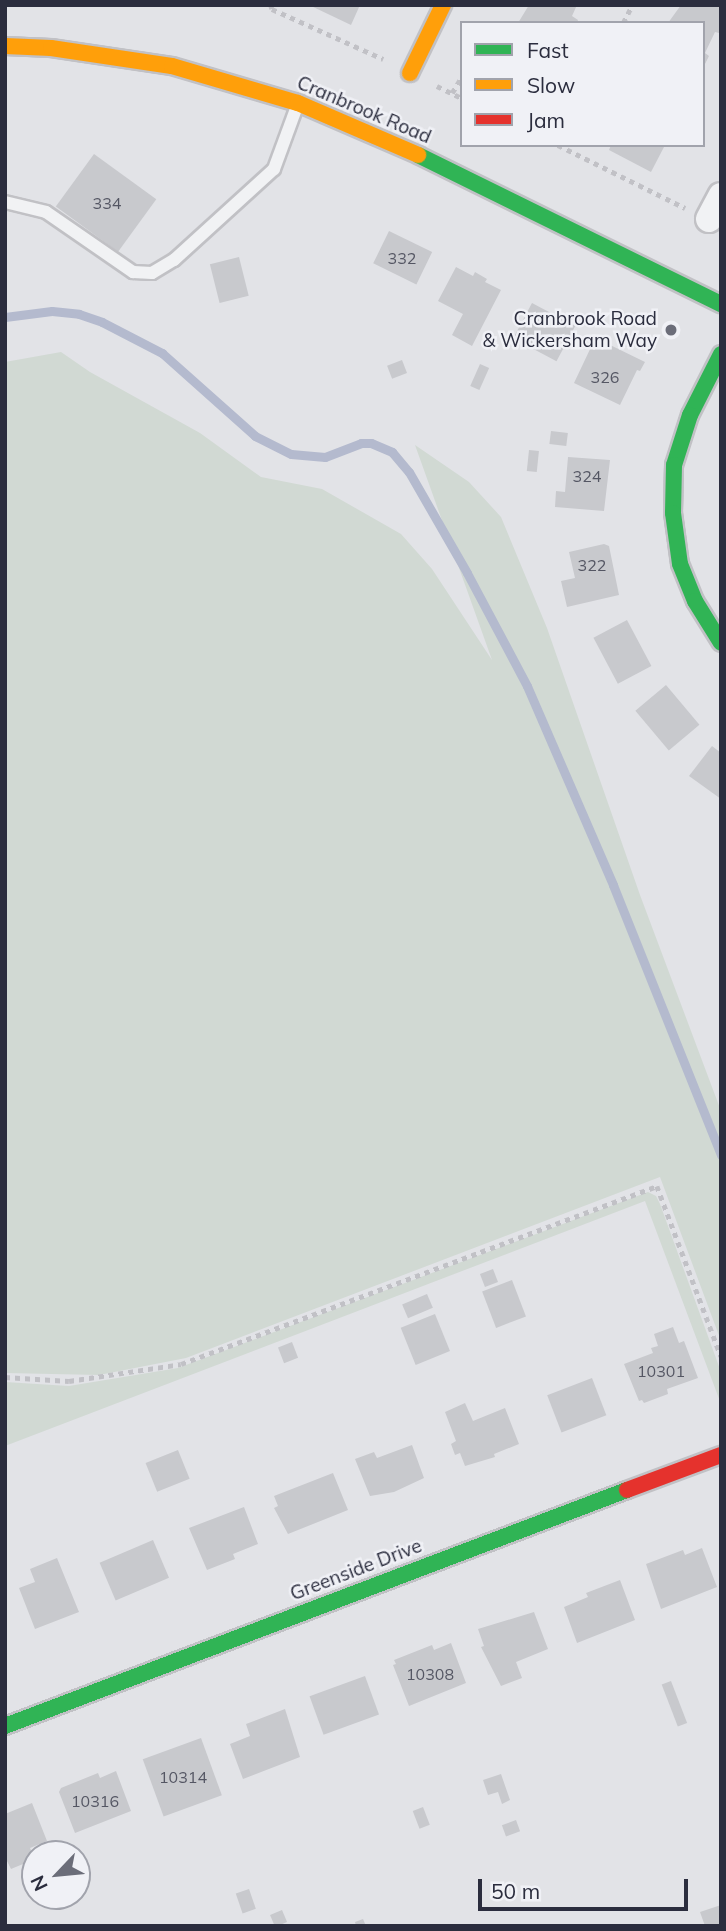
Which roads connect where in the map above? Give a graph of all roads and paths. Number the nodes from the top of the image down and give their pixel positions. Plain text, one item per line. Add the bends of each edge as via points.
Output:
1 (271, 5) edge
2 (443, 5) edge
3 (632, 5) edge
4 (624, 21) edge
5 (5, 46) edge
6 (410, 73) junction
7 (460, 80) edge
8 (452, 93) junction
9 (460, 97) edge
10 (298, 103) junction
11 (563, 147) edge
12 (721, 196) edge
13 (5, 202) edge
14 (709, 219) joint
15 (721, 304) edge
16 (721, 354) edge
17 (721, 643) edge
18 (721, 1356) edge
19 (5, 1377) edge
20 (721, 1454) edge
21 (5, 1726) edge

1 - 6 path
2 - 6 street
3 - 4 path
5 - 10 street, Cranbrook Road via 88,52 172,66
6 - 8 path
7 - 8 path
8 - 9 path
10 - 13 lane via 274,169 174,260 152,273 133,272 46,212
10 - 15 street, Cranbrook Road via 373,133
11 - 14 path
12 - 14 street
16 - 17 street via 690,415 674,465 673,513 680,564 695,601
18 - 19 path via 657,1186 181,1364 69,1381
20 - 21 street, Greenside Drive

